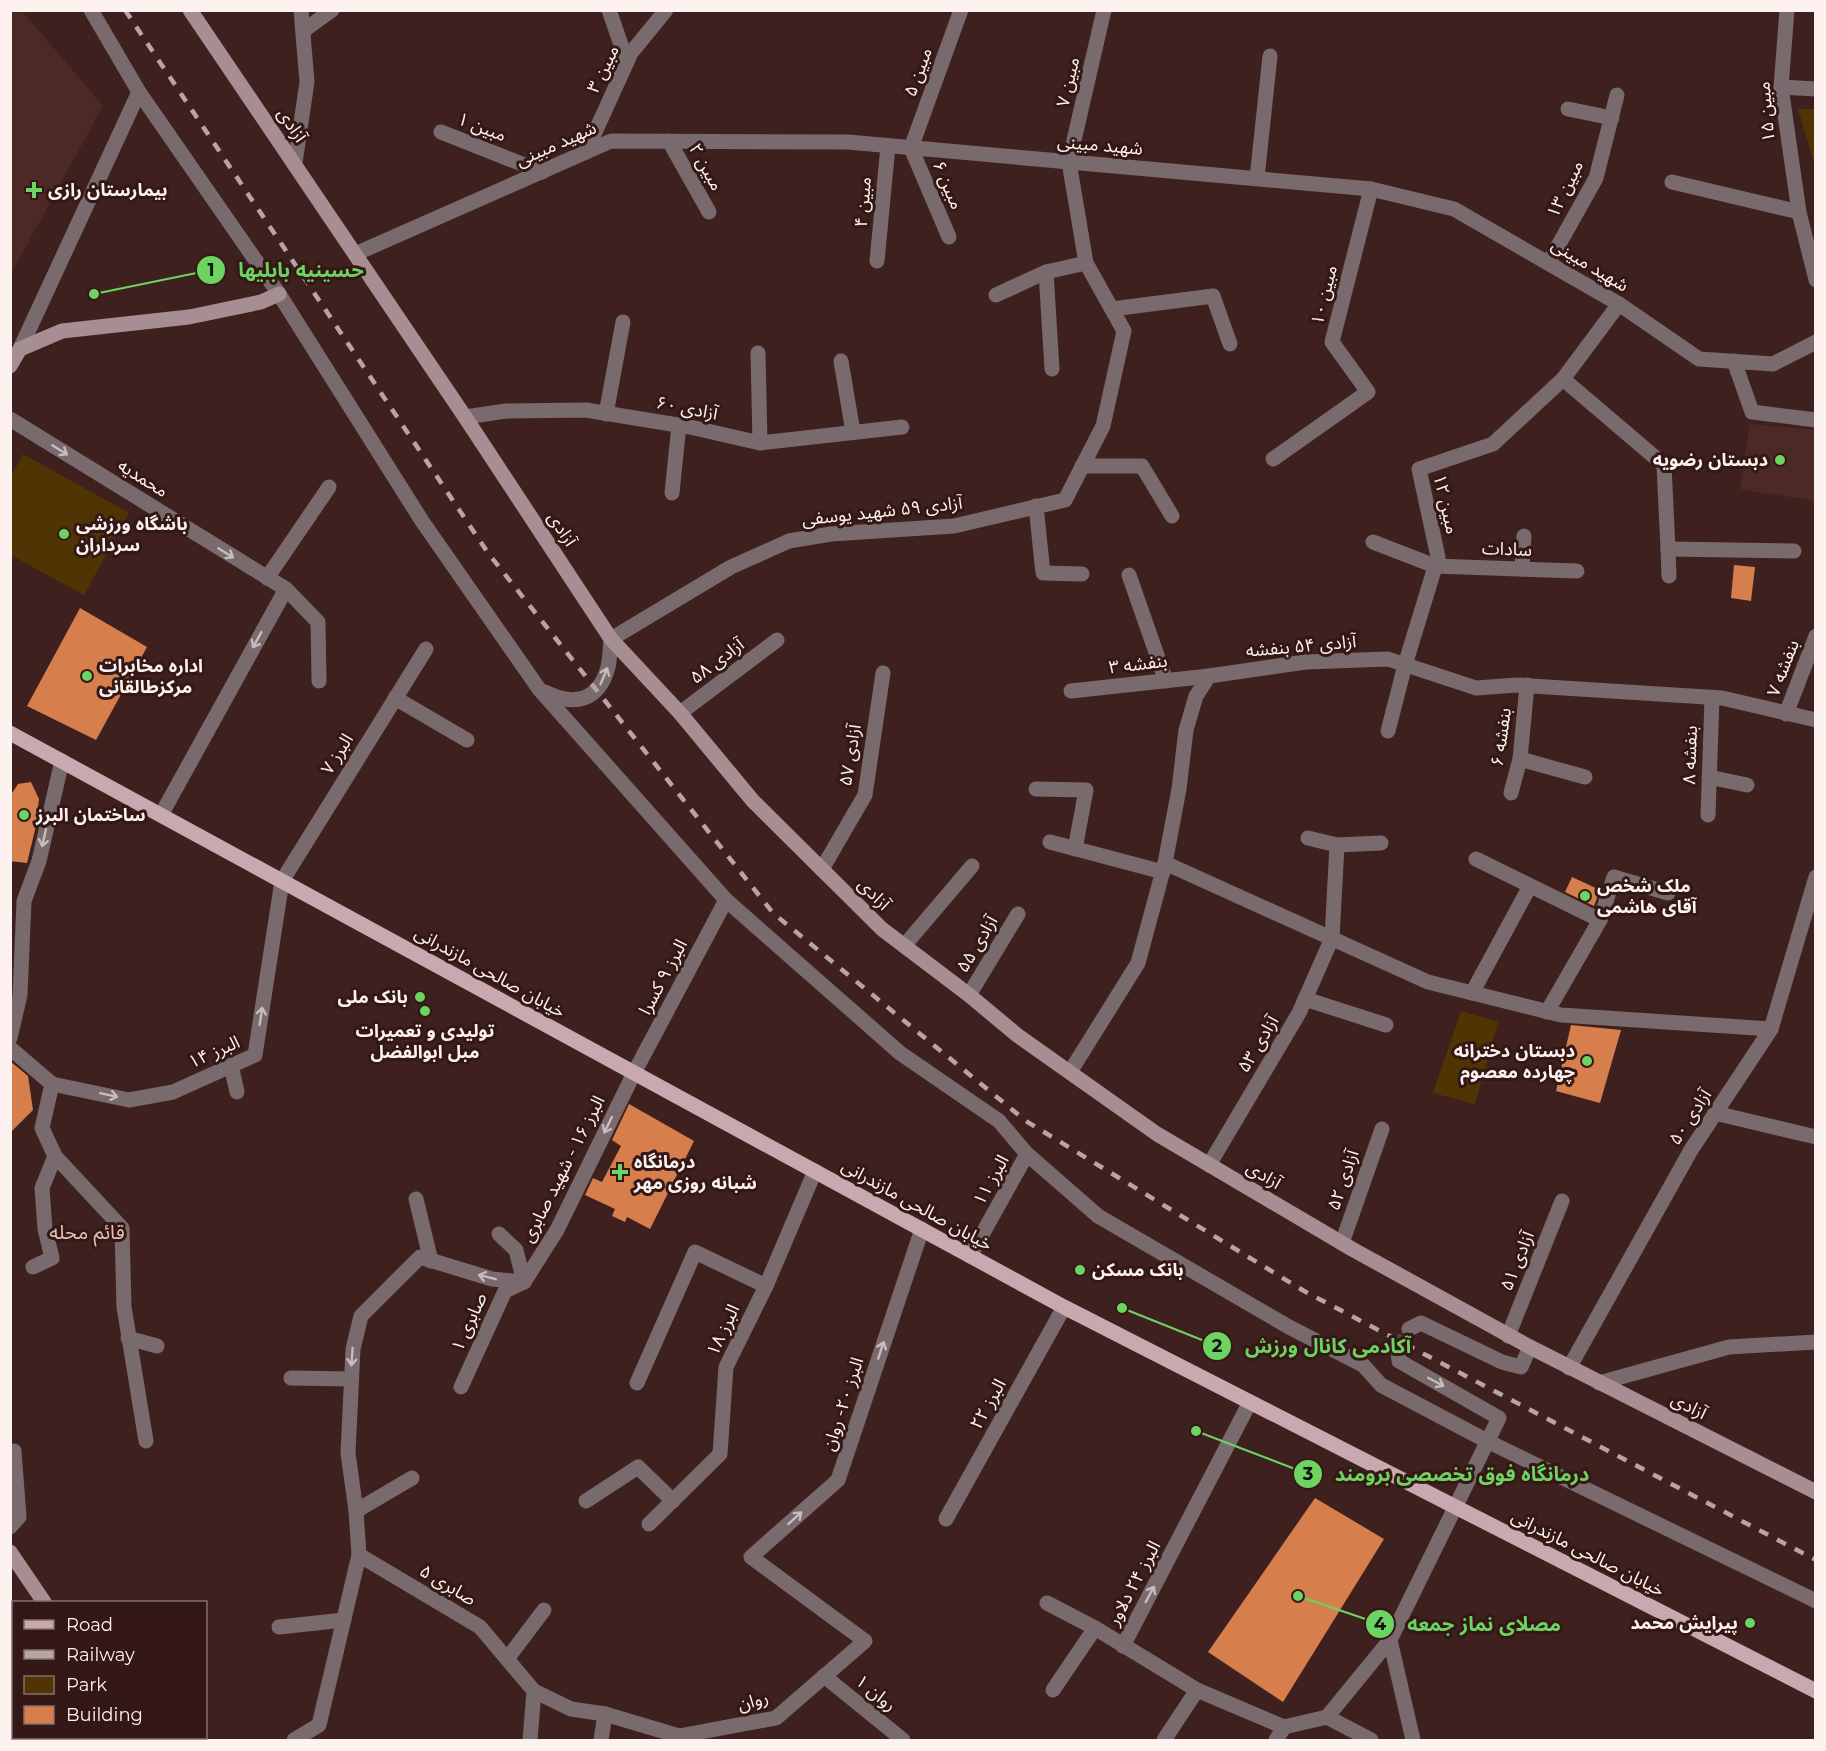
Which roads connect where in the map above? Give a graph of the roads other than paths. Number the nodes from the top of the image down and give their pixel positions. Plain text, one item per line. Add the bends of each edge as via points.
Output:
1 (91, 10) edge
2 (190, 10) edge
3 (301, 10) edge
4 (332, 10) edge
5 (609, 10) edge
6 (666, 10) edge
7 (961, 10) edge
8 (1104, 10) edge
9 (1787, 10) edge
10 (303, 31) junction
11 (1270, 56) dead end
12 (627, 62) junction
13 (1780, 87) junction
14 (1815, 89) edge
15 (139, 92) junction
16 (1617, 95) dead end
17 (1568, 109) dead end
18 (1612, 118) junction
19 (441, 132) dead end
20 (669, 141) junction
21 (888, 146) junction
22 (911, 148) junction
23 (586, 152) junction
24 (1069, 162) junction
25 (295, 163) junction
26 (542, 172) junction
27 (1257, 178) junction
28 (1672, 182) dead end
29 (1371, 189) junction
30 (709, 212) dead end
31 (1799, 212) junction
32 (949, 237) dead end
33 (355, 254) junction
34 (877, 261) dead end
35 (1549, 262) junction
36 (1086, 263) junction
37 (1046, 272) junction
38 (1815, 280) edge
39 (279, 294) junction
40 (996, 295) dead end
41 (1619, 304) junction
42 (1112, 309) junction
43 (623, 322) dead end
44 (1815, 342) edge
45 (1230, 344) dead end
46 (20, 349) junction
47 (758, 353) dead end
48 (841, 361) dead end
49 (1734, 361) junction
50 (10, 366) edge
51 (1052, 369) dead end
52 (1563, 379) junction
53 (606, 414) junction
54 (465, 417) junction
55 (10, 419) edge
56 (1815, 420) edge
57 (680, 425) junction
58 (902, 427) dead end
59 (853, 432) junction
60 (760, 443) junction
61 (1273, 459) dead end
62 (1082, 466) junction
63 (329, 487) dead end
64 (672, 493) dead end
65 (1036, 506) junction
66 (1172, 516) dead end
67 (1524, 536) dead end
68 (1373, 542) dead end
69 (1668, 549) junction
70 (1794, 550) dead end
71 (1435, 566) junction
72 (1522, 569) junction
73 (1577, 571) dead end
74 (1082, 574) dead end
75 (1129, 575) dead end
76 (1669, 576) dead end
77 (267, 578) junction
78 (286, 589) junction
79 (1815, 636) edge
80 (611, 639) junction
81 (777, 640) dead end
82 (426, 649) dead end
83 (1405, 665) junction
84 (883, 673) dead end
85 (1209, 676) junction
86 (319, 681) dead end
87 (1166, 681) junction
88 (1527, 685) junction
89 (539, 689) junction
90 (1071, 692) dead end
91 (395, 698) junction
92 (1712, 698) junction
93 (680, 713) junction
94 (1786, 714) junction
95 (1815, 720) edge
96 (1388, 731) dead end
97 (10, 733) edge
98 (466, 740) dead end
99 (1520, 759) junction
100 (62, 761) junction
101 (1585, 777) dead end
102 (1709, 777) junction
103 (1747, 785) dead end
104 (1036, 789) dead end
105 (1511, 793) dead end
106 (161, 815) junction
107 (1708, 815) dead end
108 (1308, 838) dead end
109 (1050, 842) dead end
110 (1381, 843) dead end
111 (1337, 845) junction
112 (1075, 849) junction
113 (1476, 859) dead end
114 (972, 866) dead end
115 (1164, 868) junction
116 (822, 869) junction
117 (1815, 877) edge
118 (282, 880) junction
119 (1530, 886) junction
120 (1668, 893) dead end
121 (726, 900) junction
122 (1018, 914) dead end
123 (1600, 920) junction
124 (1332, 938) junction
125 (904, 945) junction
126 (1472, 993) junction
127 (969, 995) junction
128 (1305, 999) junction
129 (1547, 1012) junction
130 (1386, 1025) dead end
131 (1771, 1029) junction
132 (10, 1038) edge
133 (10, 1048) edge
134 (231, 1065) junction
135 (634, 1072) junction
136 (1070, 1072) junction
137 (52, 1084) junction
138 (237, 1092) dead end
139 (1715, 1113) junction
140 (1382, 1129) dead end
141 (1815, 1137) edge
142 (1027, 1154) junction
143 (55, 1156) junction
144 (1209, 1165) junction
145 (815, 1171) junction
146 (416, 1199) dead end
147 (1562, 1202) dead end
148 (921, 1229) junction
149 (498, 1234) dead end
150 (1342, 1244) junction
151 (970, 1256) junction
152 (431, 1261) junction
153 (33, 1267) dead end
154 (524, 1282) junction
155 (766, 1286) junction
156 (1064, 1307) junction
157 (1409, 1329) dead end
158 (1509, 1336) junction
159 (128, 1338) junction
160 (1815, 1342) edge
161 (157, 1346) dead end
162 (1530, 1347) junction
163 (1398, 1350) dead end
164 (1569, 1368) junction
165 (291, 1378) dead end
166 (351, 1379) junction
167 (637, 1383) dead end
168 (1599, 1383) junction
169 (461, 1387) dead end
170 (1250, 1402) junction
171 (146, 1441) dead end
172 (1487, 1441) junction
173 (14, 1451) dead end
174 (412, 1478) dead end
175 (1815, 1492) edge
176 (586, 1501) dead end
177 (673, 1501) junction
178 (1455, 1507) junction
179 (356, 1511) junction
180 (946, 1519) dead end
181 (649, 1524) dead end
182 (10, 1527) edge
183 (10, 1552) edge
184 (359, 1555) junction
185 (751, 1557) joint
186 (43, 1601) edge
187 (1815, 1601) edge
188 (1047, 1603) dead end
189 (544, 1610) dead end
190 (345, 1620) junction
191 (279, 1627) dead end
192 (1095, 1628) junction
193 (1390, 1640) junction
194 (1123, 1646) junction
195 (507, 1659) junction
196 (824, 1676) junction
197 (1053, 1690) dead end
198 (1197, 1690) junction
199 (534, 1691) junction
200 (1815, 1691) edge
201 (605, 1714) junction
202 (1327, 1717) junction
203 (1284, 1727) junction
204 (700, 1736) edge
205 (294, 1740) edge
206 (530, 1740) edge
207 (601, 1740) edge
208 (903, 1740) edge
209 (1164, 1740) edge
210 (1276, 1740) edge
211 (1371, 1740) edge
212 (1413, 1740) edge

1 - 15 street
2 - 25 main road, آزادی
3 - 10 street
4 - 10 street
5 - 12 street
6 - 12 street, مبین ۳
7 - 22 street, مبین ۵
8 - 24 street, مبین ۷
9 - 13 street, مبین ۱۵
10 - 25 street via 307,82
11 - 27 street
12 - 23 street, مبین ۳
13 - 14 street
13 - 31 street, مبین ۱۵
15 - 39 street
15 - 46 street
16 - 18 street, مبین ۱۳
17 - 18 street
18 - 35 street, مبین ۱۳ via 1596,178
19 - 26 street, مبین ۱
20 - 21 street, شهید مبینی via 848,142
20 - 23 street, شهید مبینی via 611,141
20 - 30 street, مبین ۲
21 - 22 street, شهید مبینی
21 - 34 street, مبین ۴
22 - 24 street, شهید مبینی
22 - 32 street, مبین ۶
23 - 26 street, شهید مبینی
24 - 27 street, شهید مبینی
24 - 36 street, آزادی ۵۹ شهید یوسفی
25 - 33 main road, آزادی
26 - 33 street, شهید مبینی
27 - 29 street, شهید مبینی
28 - 31 street
29 - 35 street, شهید مبینی via 1454,209
29 - 61 street, مبین ۱۰ via 1332,342 1368,392
31 - 38 street, مبین ۱۵
33 - 54 main road, آزادی
35 - 41 street, شهید مبینی
36 - 37 street
36 - 42 street, آزادی ۵۹ شهید یوسفی
37 - 40 street
37 - 51 street
39 - 46 main road via 261,302 189,317 62,331
39 - 89 street via 422,521
41 - 49 street, شهید مبینی via 1699,359
41 - 52 street, مبین ۱۲
42 - 45 street via 1214,296
42 - 62 street, آزادی ۵۹ شهید یوسفی via 1124,331 1103,426
43 - 53 street
44 - 49 street, شهید مبینی via 1773,364
46 - 50 main road
47 - 60 street
48 - 59 street
49 - 56 street via 1752,412
52 - 69 street via 1664,465
52 - 71 street, مبین ۱۲ via 1493,444 1419,469 1438,557
53 - 54 street, آزادی ۶۰ via 586,410 506,411
53 - 57 street, آزادی ۶۰
54 - 80 main road, آزادی
55 -> 77 street, محمدیه
57 - 60 street, آزادی ۶۰
57 - 64 street
58 - 59 street, آزادی ۶۰
59 - 60 street, آزادی ۶۰
62 - 65 street, آزادی ۵۹ شهید یوسفی via 1065,500
62 - 66 street via 1142,466
63 - 77 street
65 - 74 street via 1043,573
65 - 80 street, آزادی ۵۹ شهید یوسفی via 954,526 831,534 789,541 731,567
67 - 72 street
68 - 71 street, سادات
69 - 70 street
69 - 76 street
71 - 72 street, سادات
71 - 83 street, مبین ۱۲
72 - 73 street, سادات
75 - 87 street
77 - 78 street, محمدیه
78 - 86 street, محمدیه via 318,622
78 -> 106 street
79 - 94 street, بنفشه ۷
89 -> 80 street via 560,700 578,701 597,691 608,668
80 - 93 main road, آزادی
81 - 93 street, آزادی ۵۸
82 - 91 street, البرز ۷
83 - 85 street, آزادی ۵۴ بنفشه via 1388,659 1306,662
83 - 88 street, آزادی ۵۴ بنفشه via 1476,688
83 - 96 street, مبین ۱۲
84 - 116 street, آزادی ۵۷ via 865,795
85 - 87 street, بنفشه ۳
85 - 115 street via 1196,696 1186,730
87 - 90 street, بنفشه ۳
88 - 92 street, آزادی ۵۴ بنفشه
88 - 99 street, بنفشه ۶
89 - 121 street
91 - 98 street
91 - 118 street, البرز ۷
92 - 94 street, آزادی ۵۴ بنفشه
92 - 102 street, بنفشه ۸
93 - 116 main road, آزادی via 753,801
94 - 95 street, آزادی ۵۴ بنفشه
97 - 100 main road, خیابان صالحی مازندرانی
99 - 101 street
99 - 105 street, بنفشه ۶
100 - 106 main road, خیابان صالحی مازندرانی
100 -> 132 street via 39,861 24,901 20,995
102 - 103 street
102 - 107 street, بنفشه ۸
104 - 112 street via 1086,790
106 - 118 main road, خیابان صالحی مازندرانی
108 - 111 street
109 - 112 street
110 - 111 street
111 - 124 street
112 - 115 street
113 - 119 street
114 - 125 street
115 - 124 street
115 - 136 street via 1138,963
116 - 125 main road, آزادی via 882,929
117 - 131 street, آزادی ۵۰
134 -> 118 street, البرز ۱۴ via 261,1057
118 - 135 main road, خیابان صالحی مازندرانی
119 - 123 street
119 - 126 street
120 - 123 street via 1614,877
121 - 135 street, البرز ۹ کسرا
121 - 142 street via 900,1053 999,1121
122 - 127 street, آزادی ۵۵
123 - 129 street
124 - 126 street via 1428,982
124 - 128 street, آزادی ۵۳
125 - 127 main road, آزادی
126 - 129 street
127 - 136 main road, آزادی
128 - 130 street
128 - 144 street, آزادی ۵۳
129 - 131 street
131 - 139 street, آزادی ۵۰
133 - 137 street, البرز ۱۴
137 -> 134 street, البرز ۱۴ via 129,1100 173,1092
134 - 138 street
135 - 145 main road, خیابان صالحی مازندرانی
135 -> 154 street, البرز ۱۶ - شهید صابری via 557,1230
136 - 144 main road, آزادی via 1157,1134
137 - 143 street via 42,1128
139 - 141 street
139 - 164 street, آزادی ۵۰
140 - 150 street, آزادی ۵۲
142 - 151 street, البرز ۱۱
142 - 172 street via 1098,1216 1289,1327 1363,1365 1381,1385
143 - 153 street via 42,1188 52,1258
143 - 159 street via 122,1228
144 - 150 main road, آزادی
145 - 148 main road, خیابان صالحی مازندرانی
145 - 155 street, البرز ۱۸
146 - 152 street
147 - 158 street, آزادی ۵۱
148 - 151 main road, خیابان صالحی مازندرانی
185 -> 148 street, البرز ۲۰- روان via 838,1480
149 - 154 street via 516,1250
150 - 158 main road, آزادی
151 - 156 main road, خیابان صالحی مازندرانی
154 -> 152 street via 492,1279
152 -> 166 street via 420,1257 361,1316
154 - 169 street, صابری ۱ via 505,1291
155 - 167 street via 695,1252
155 - 177 street, البرز ۱۸ via 726,1367 720,1454
156 - 170 main road, خیابان صالحی مازندرانی
156 - 180 street, البرز ۲۲
157 - 162 street via 1421,1323 1502,1362 1521,1366
158 - 162 main road, آزادی
159 - 161 street
159 - 171 street
160 - 168 street via 1729,1347
162 - 164 main road, آزادی
163 -> 172 street via 1399,1361 1499,1418
164 - 168 main road, آزادی
165 - 166 street
166 - 179 street via 348,1453
168 - 175 main road, آزادی
170 - 178 main road, خیابان صالحی مازندرانی
194 -> 170 street, البرز ۲۴ دلاور
172 - 178 street
172 - 187 street
173 - 182 street via 19,1517
174 - 179 street
176 - 177 street via 638,1467
177 - 181 street, البرز ۱۸
178 - 193 street
178 - 200 main road, خیابان صالحی مازندرانی
179 - 184 street
183 - 186 main road
184 - 190 street
184 - 195 street, صابری ۵ via 480,1627
185 - 196 street, روان via 865,1641
188 - 192 street
189 - 195 street
190 - 191 street
190 - 205 street via 319,1725
192 - 194 street
192 - 197 street
193 - 202 street
193 - 212 street
194 - 198 street, البرز ۲۴ دلاور
195 - 199 street, روان
196 - 204 street, روان via 776,1718
196 - 208 street, روان ۱
198 - 203 street, البرز ۲۴ دلاور
198 - 209 street
199 - 201 street, روان via 572,1709
199 - 206 street
201 - 204 street, روان via 679,1736
201 - 207 street
202 - 203 street
202 - 211 street
203 - 210 street

